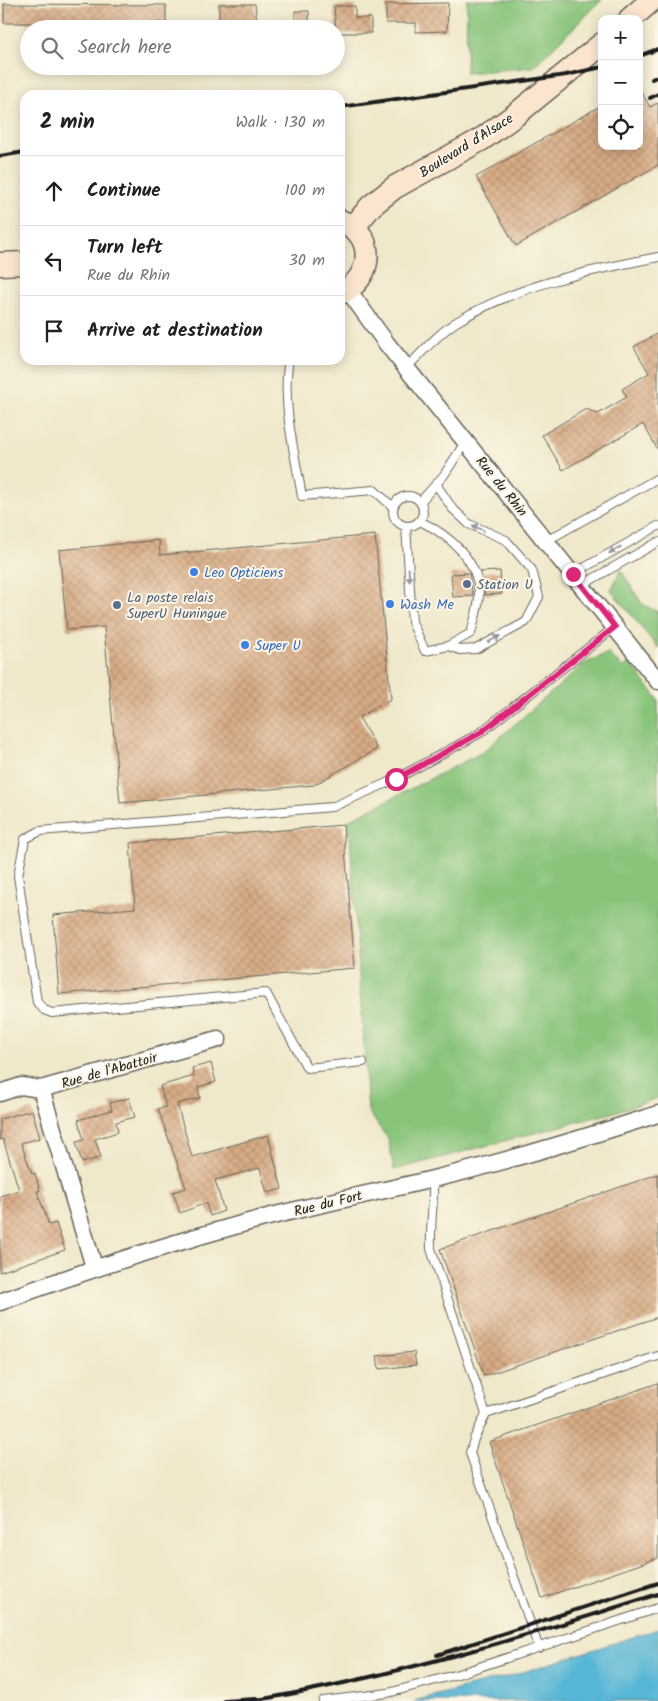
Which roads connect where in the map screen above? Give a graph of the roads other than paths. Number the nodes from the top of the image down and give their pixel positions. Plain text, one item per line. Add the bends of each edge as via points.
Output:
1 (652, 0) edge
2 (635, 15) edge
3 (598, 47) edge
4 (346, 225) edge
5 (658, 257) edge
6 (0, 264) edge
7 (20, 264) edge
8 (345, 291) edge
9 (345, 293) edge
10 (288, 365) edge
11 (406, 368) junction
12 (466, 440) junction
13 (658, 478) edge
14 (436, 484) junction
15 (421, 501) junction
16 (393, 507) junction
17 (420, 521) junction
18 (406, 526) junction
19 (658, 526) edge
20 (546, 541) junction
21 (658, 542) edge
22 (577, 579) junction
23 (615, 627) junction
24 (448, 646) junction
25 (658, 680) edge
26 (218, 1039) dead end
27 (363, 1062) dead end
28 (42, 1090) junction
29 (0, 1093) edge
30 (658, 1114) edge
31 (433, 1179) junction
32 (94, 1267) junction
33 (0, 1302) edge
34 (658, 1356) edge
35 (486, 1414) junction
36 (658, 1608) edge
37 (539, 1648) junction
38 (323, 1701) edge

1 - 2 main road
3 - 4 main road, Boulevard d'Alsace via 482,139 396,187
4 - 8 main road, Boulevard d'Alsace via 361,237 367,260 357,282
5 - 11 lane via 532,286 456,322
6 - 7 main road
9 - 11 street, Rue du Rhin
10 - 16 lane via 289,410 302,496 374,490
11 - 12 street, Rue du Rhin
12 - 14 lane
12 - 20 street, Rue du Rhin
13 - 20 lane
14 - 15 lane
24 -> 14 lane via 460,650 476,649 526,622 539,597 532,570 506,540 469,524 452,508
15 - 16 lane via 408,495 398,499
15 - 17 lane via 424,511
16 - 18 lane via 394,516
17 - 18 lane
17 - 24 lane via 449,537 476,572 479,596 472,633
18 -> 24 lane via 412,622 425,652
19 -> 22 lane
20 - 22 street, Rue du Rhin
21 - 22 lane
22 - 23 street, Rue du Rhin
23 - 25 street, Rue du Rhin
23 - 27 lane via 480,733 396,779 332,807 40,830 25,839 18,876 37,1002 44,1010 52,1013 266,993 307,1068
26 - 28 street, Rue de l'Abattoir
28 - 29 street, Rue de l'Abattoir via 22,1086
28 - 32 street
30 - 31 street, Rue du Fort
31 - 32 street, Rue du Fort via 246,1223
31 - 35 lane via 431,1249
32 - 33 street, Rue du Fort
34 - 35 lane
35 - 37 lane via 470,1453
36 - 37 lane
37 - 38 lane via 388,1692

